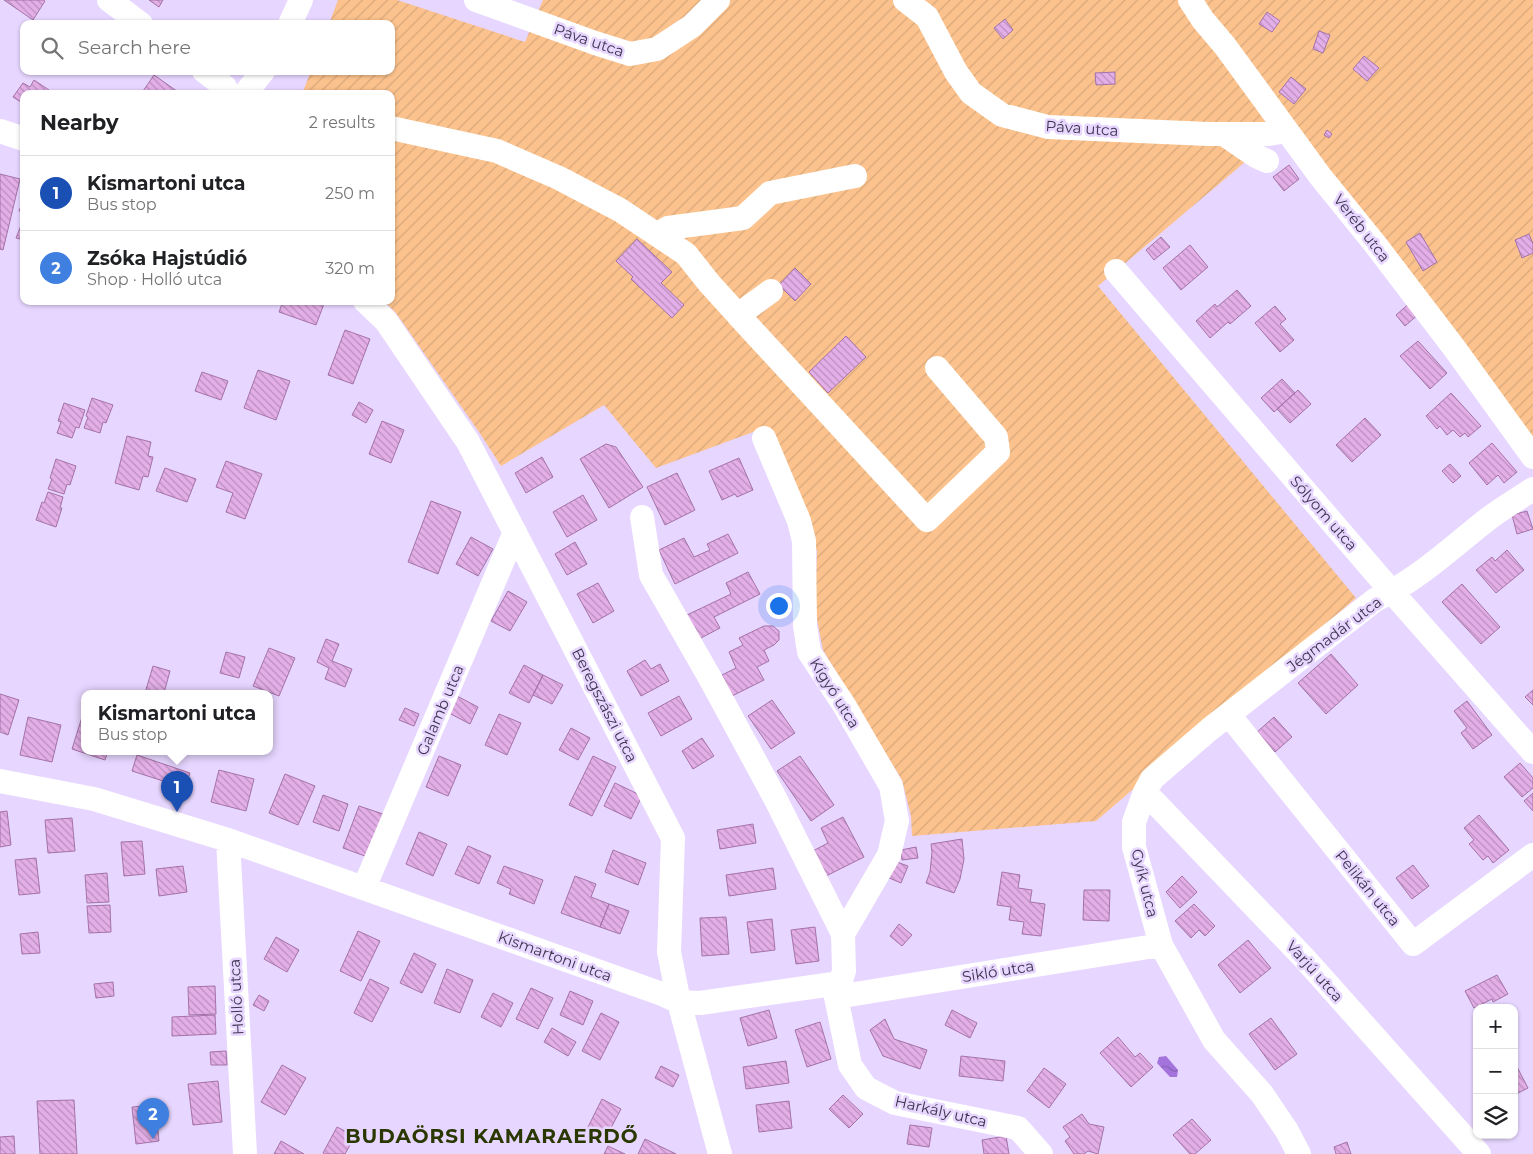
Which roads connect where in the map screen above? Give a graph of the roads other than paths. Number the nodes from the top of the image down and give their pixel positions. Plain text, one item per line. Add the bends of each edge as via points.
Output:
1 (109, 0) edge
2 (301, 0) edge
3 (476, 0) edge
4 (718, 0) edge
5 (905, 0) edge
6 (1190, 0) edge
7 (136, 20) edge
8 (292, 20) edge
9 (209, 75) edge
10 (261, 75) edge
11 (226, 90) edge
12 (248, 90) edge
13 (395, 129) edge
14 (0, 131) edge
15 (1287, 131) junction
16 (1224, 134) junction
17 (20, 138) edge
18 (1267, 162) dead end
19 (855, 176) dead end
20 (658, 234) junction
21 (1116, 272) dead end
22 (771, 291) dead end
23 (369, 305) edge
24 (738, 315) junction
25 (937, 368) dead end
26 (764, 438) dead end
27 (1533, 457) edge
28 (1533, 489) edge
29 (642, 518) dead end
30 (515, 532) junction
31 (1392, 592) junction
32 (1229, 715) junction
33 (1533, 752) edge
34 (0, 781) edge
35 (1145, 792) junction
36 (228, 840) junction
37 (1533, 855) edge
38 (364, 888) junction
39 (843, 934) junction
40 (1161, 945) junction
41 (838, 990) junction
42 (679, 1002) junction
43 (245, 1154) edge
44 (720, 1154) edge
45 (1040, 1154) edge
46 (1299, 1154) edge
47 (1479, 1154) edge

1 - 7 street
2 - 8 street
3 - 4 street, Páva utca via 630,54 657,49 692,26
5 - 16 street, Páva utca via 927,17 971,94 1002,115 1048,127
6 - 15 street, Veréb utca
9 - 11 street
10 - 12 street
13 - 20 street via 497,151 559,178
14 - 17 street
15 - 16 street, Páva utca
15 - 27 street, Veréb utca via 1456,349
16 - 18 street
19 - 20 street via 770,193 742,218 668,228
20 - 24 street via 686,254
21 - 31 street, Sólyom utca
22 - 24 street
23 - 30 street, Beregszászi utca via 386,321 468,442
24 - 25 street via 927,520 998,452 996,437
26 - 39 street, Kígyó utca via 799,521 804,541 805,626 809,652 891,786 897,821 890,855
28 - 31 street, Jégmadár utca
29 - 39 street via 651,575 775,798
30 - 38 street, Galamb utca
30 - 42 street, Beregszászi utca via 673,838 669,952
31 - 32 street, Jégmadár utca via 1376,600
31 - 33 street, Sólyom utca
32 - 35 street, Jégmadár utca via 1152,779
32 - 37 street, Pelikán utca via 1413,944
34 - 36 street, Kismartoni utca via 94,799
35 - 40 street, Gyík utca via 1134,822 1134,847
35 - 47 street, Varjú utca via 1305,958
36 - 38 street, Kismartoni utca
36 - 43 street, Holló utca
38 - 42 street, Kismartoni utca
39 - 41 street via 844,971
40 - 41 street, Sikló utca
40 - 46 street via 1214,1040 1262,1094
41 - 42 street via 700,1003
41 - 45 street, Harkály utca via 850,1065 866,1088 895,1103 1018,1128
42 - 44 street, Beregszászi utca

